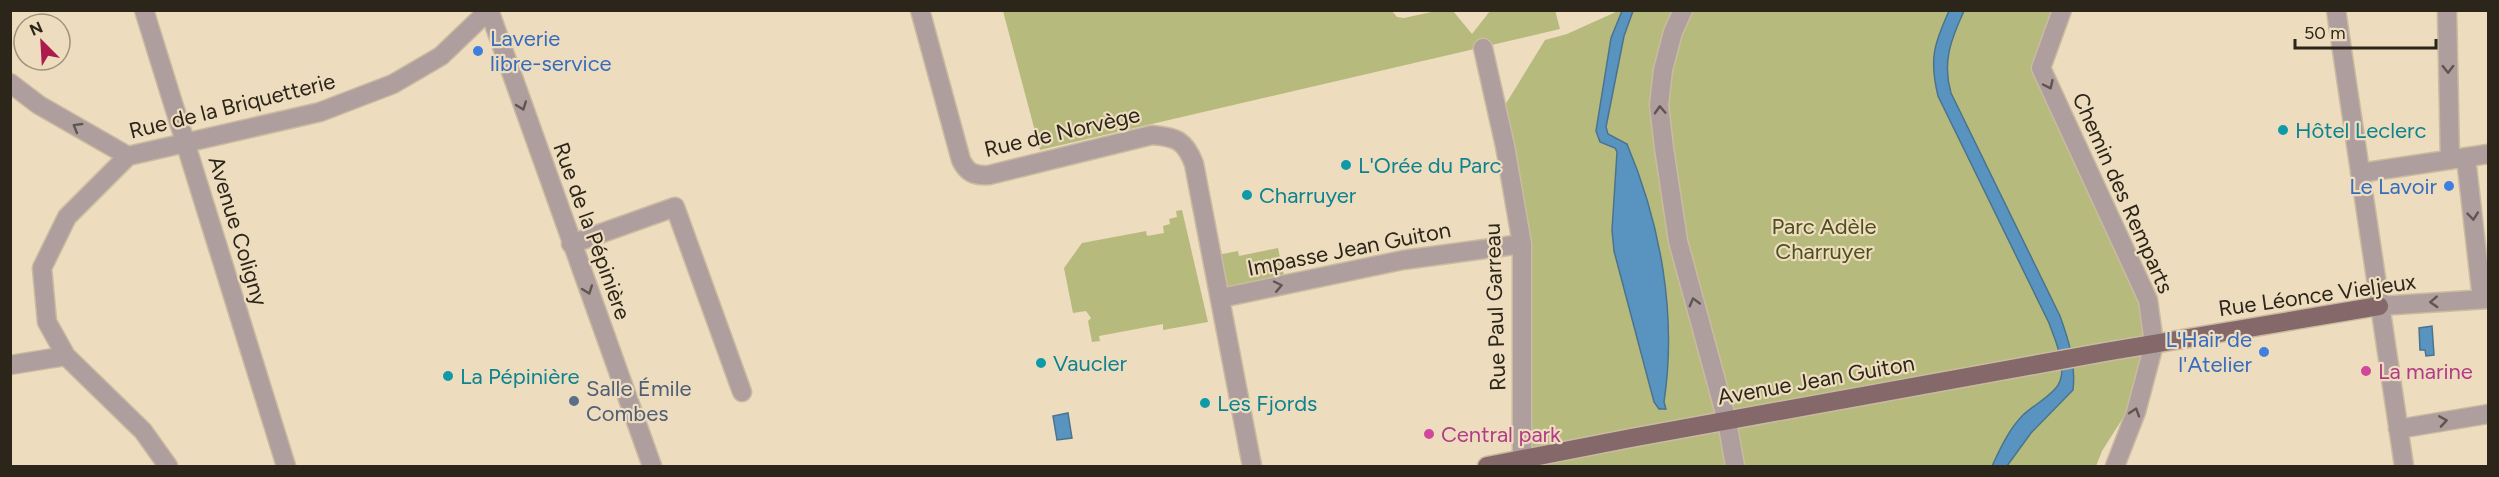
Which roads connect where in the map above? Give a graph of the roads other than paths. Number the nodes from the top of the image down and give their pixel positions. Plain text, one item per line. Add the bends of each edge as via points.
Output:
1 (144, 10) edge
2 (920, 10) edge
3 (1683, 10) edge
4 (2062, 10) edge
5 (2336, 10) edge
6 (2446, 10) edge
7 (489, 11) edge
8 (1483, 48) dead end
9 (10, 83) edge
10 (185, 142) junction
11 (2488, 154) edge
12 (128, 156) junction
13 (2458, 159) junction
14 (2360, 173) junction
15 (572, 244) junction
16 (1522, 244) junction
17 (1221, 298) junction
18 (2485, 299) edge
19 (2379, 306) junction
20 (2154, 344) junction
21 (66, 356) junction
22 (10, 365) edge
23 (742, 392) dead end
24 (2488, 414) edge
25 (1726, 421) junction
26 (2398, 429) junction
27 (1522, 459) junction
28 (168, 466) edge
29 (286, 466) edge
30 (652, 466) edge
31 (1252, 466) edge
32 (1486, 466) edge
33 (1735, 466) edge
34 (2115, 466) edge
35 (2404, 466) edge

1 - 10 street, Avenue Coligny
2 - 17 street, Rue de Norvège via 961,160 973,174 989,175 1152,135 1182,142 1194,164
25 -> 3 street via 1678,241 1659,105 1663,70
4 -> 20 street, Chemin des Remparts via 2041,68 2148,300
5 - 14 street
6 -> 13 street
7 - 10 street, Rue de la Briquetterie via 441,56 393,84 320,112
7 -> 15 street, Rue de la Pépinière
8 - 16 street, Rue Paul Garreau
12 -> 9 street via 39,105
10 - 12 street, Rue de la Briquetterie
10 - 29 street, Avenue Coligny
11 - 13 street
12 - 21 street, Rue de la Briquetterie via 67,217 42,268 47,321
13 - 14 street
13 -> 18 street
14 - 19 street
15 - 23 street via 675,207
15 -> 30 street, Rue de la Pépinière
17 -> 16 street, Impasse Jean Guiton via 1403,260
16 - 27 street, Rue Paul Garreau
17 - 31 street, Rue de Norvège
18 -> 19 street, Rue Léonce Vieljeux
19 - 20 main road, Rue Léonce Vieljeux
19 - 26 street
20 - 25 main road, Avenue Jean Guiton
34 -> 20 street, Chemin des Remparts via 2136,412
21 - 22 street
21 - 28 street, Rue de la Briquetterie via 143,431
26 -> 24 street
25 - 27 main road, Avenue Jean Guiton
25 - 33 street
26 - 35 street
27 - 32 main road, Avenue Jean Guiton

